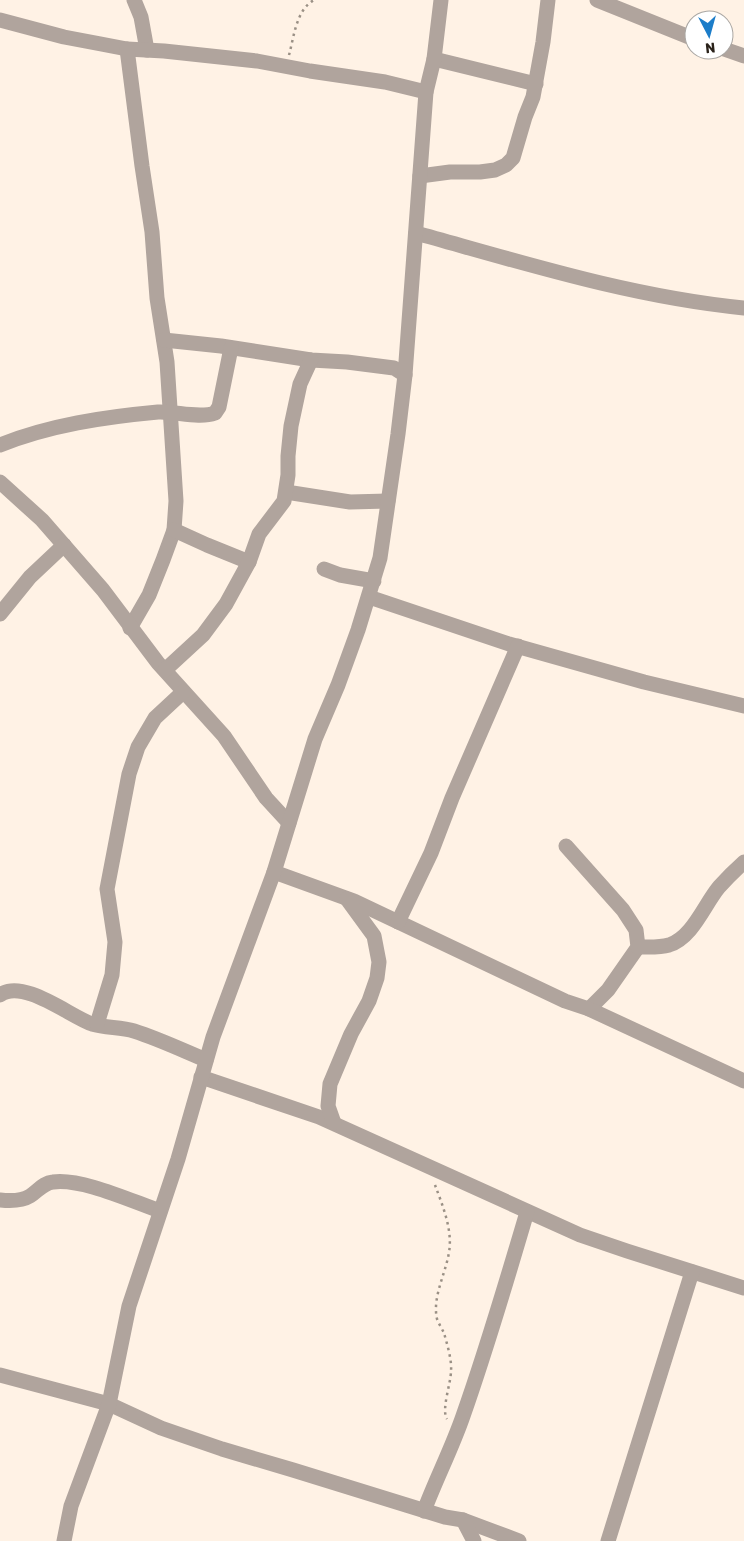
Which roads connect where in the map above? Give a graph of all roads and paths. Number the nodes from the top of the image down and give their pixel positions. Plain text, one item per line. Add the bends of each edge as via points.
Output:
1 (134, 0) edge
2 (314, 0) edge
3 (441, 0) edge
4 (548, 0) edge
5 (597, 0) edge
6 (0, 20) edge
7 (684, 35) edge
8 (127, 49) junction
9 (147, 50) junction
10 (434, 59) junction
11 (286, 66) junction
12 (536, 84) junction
13 (426, 92) junction
14 (420, 176) junction
15 (416, 233) junction
16 (744, 308) edge
17 (164, 340) junction
18 (231, 348) junction
19 (311, 360) junction
20 (405, 375) junction
21 (170, 412) junction
22 (0, 445) edge
23 (0, 482) edge
24 (286, 492) junction
25 (388, 501) junction
26 (174, 530) junction
27 (64, 546) junction
28 (250, 562) junction
29 (324, 569) dead end
30 (374, 581) junction
31 (369, 597) junction
32 (0, 614) edge
33 (130, 628) junction
34 (518, 646) junction
35 (165, 670) junction
36 (183, 692) junction
37 (744, 706) edge
38 (289, 823) junction
39 (566, 846) dead end
40 (744, 862) edge
41 (274, 872) junction
42 (346, 897) junction
43 (398, 922) junction
44 (638, 947) junction
45 (0, 995) edge
46 (589, 1009) junction
47 (97, 1024) junction
48 (206, 1060) junction
49 (201, 1077) junction
50 (744, 1081) edge
51 (334, 1124) junction
52 (427, 1165) junction
53 (0, 1200) edge
54 (160, 1211) junction
55 (527, 1212) junction
56 (692, 1272) junction
57 (744, 1288) edge
58 (0, 1375) edge
59 (110, 1404) junction
60 (455, 1434) junction
61 (424, 1511) junction
62 (463, 1520) junction
63 (472, 1540) edge
64 (64, 1541) edge
65 (519, 1541) edge
66 (608, 1541) edge

1 - 9 street
2 - 11 path via 298,19
3 - 10 street
4 - 12 street
5 - 7 street
6 - 8 street
8 - 9 street
8 - 17 street
9 - 11 street
10 - 12 street
10 - 13 street
11 - 13 street
12 - 14 street via 513,158 506,165 480,172
13 - 14 street
14 - 15 street
15 - 16 street via 577,277 674,298
15 - 20 street
17 - 18 street
17 - 21 street
18 - 19 street
18 - 21 street via 215,413
19 - 20 street via 394,368
19 - 24 street via 300,384 295,407
20 - 25 street
21 - 22 street via 67,425
21 - 26 street via 176,501
23 - 27 street via 42,520
24 - 25 street via 350,502
24 - 28 street via 280,509 259,534
25 - 30 street
26 - 28 street
26 - 33 street via 149,595
27 - 32 street via 30,577
27 - 33 street via 103,590
28 - 35 street via 209,627
29 - 30 street
30 - 31 street
31 - 34 street
31 - 38 street via 315,739
33 - 35 street
34 - 37 street
34 - 43 street via 431,853
35 - 36 street
36 - 38 street via 224,736 266,798
36 - 47 street via 155,718 138,746 129,774 107,889 114,942 112,975
38 - 41 street
39 - 44 street via 622,910 636,930
40 - 44 street via 718,888 679,939 663,946
41 - 42 street
41 - 48 street
42 - 43 street
42 - 51 street via 374,936 380,962 369,1001 330,1084 328,1106
43 - 46 street via 565,1001
44 - 46 street via 608,990
45 - 47 street via 16,992 33,994
46 - 50 street
47 - 48 street via 133,1030
48 - 49 street
49 - 51 street
49 - 54 street
51 - 52 street
52 - 55 street
52 - 60 path via 449,1232 450,1249 437,1302 438,1319 452,1369 445,1416
53 - 54 street via 20,1199 46,1184 63,1182 103,1191
54 - 59 street via 129,1306
55 - 56 street via 580,1234
55 - 60 street via 497,1317
56 - 57 street
56 - 66 street
58 - 59 street
59 - 61 street via 161,1428 222,1450
59 - 64 street via 71,1506
60 - 61 street
61 - 62 street
62 - 63 street
62 - 65 street

